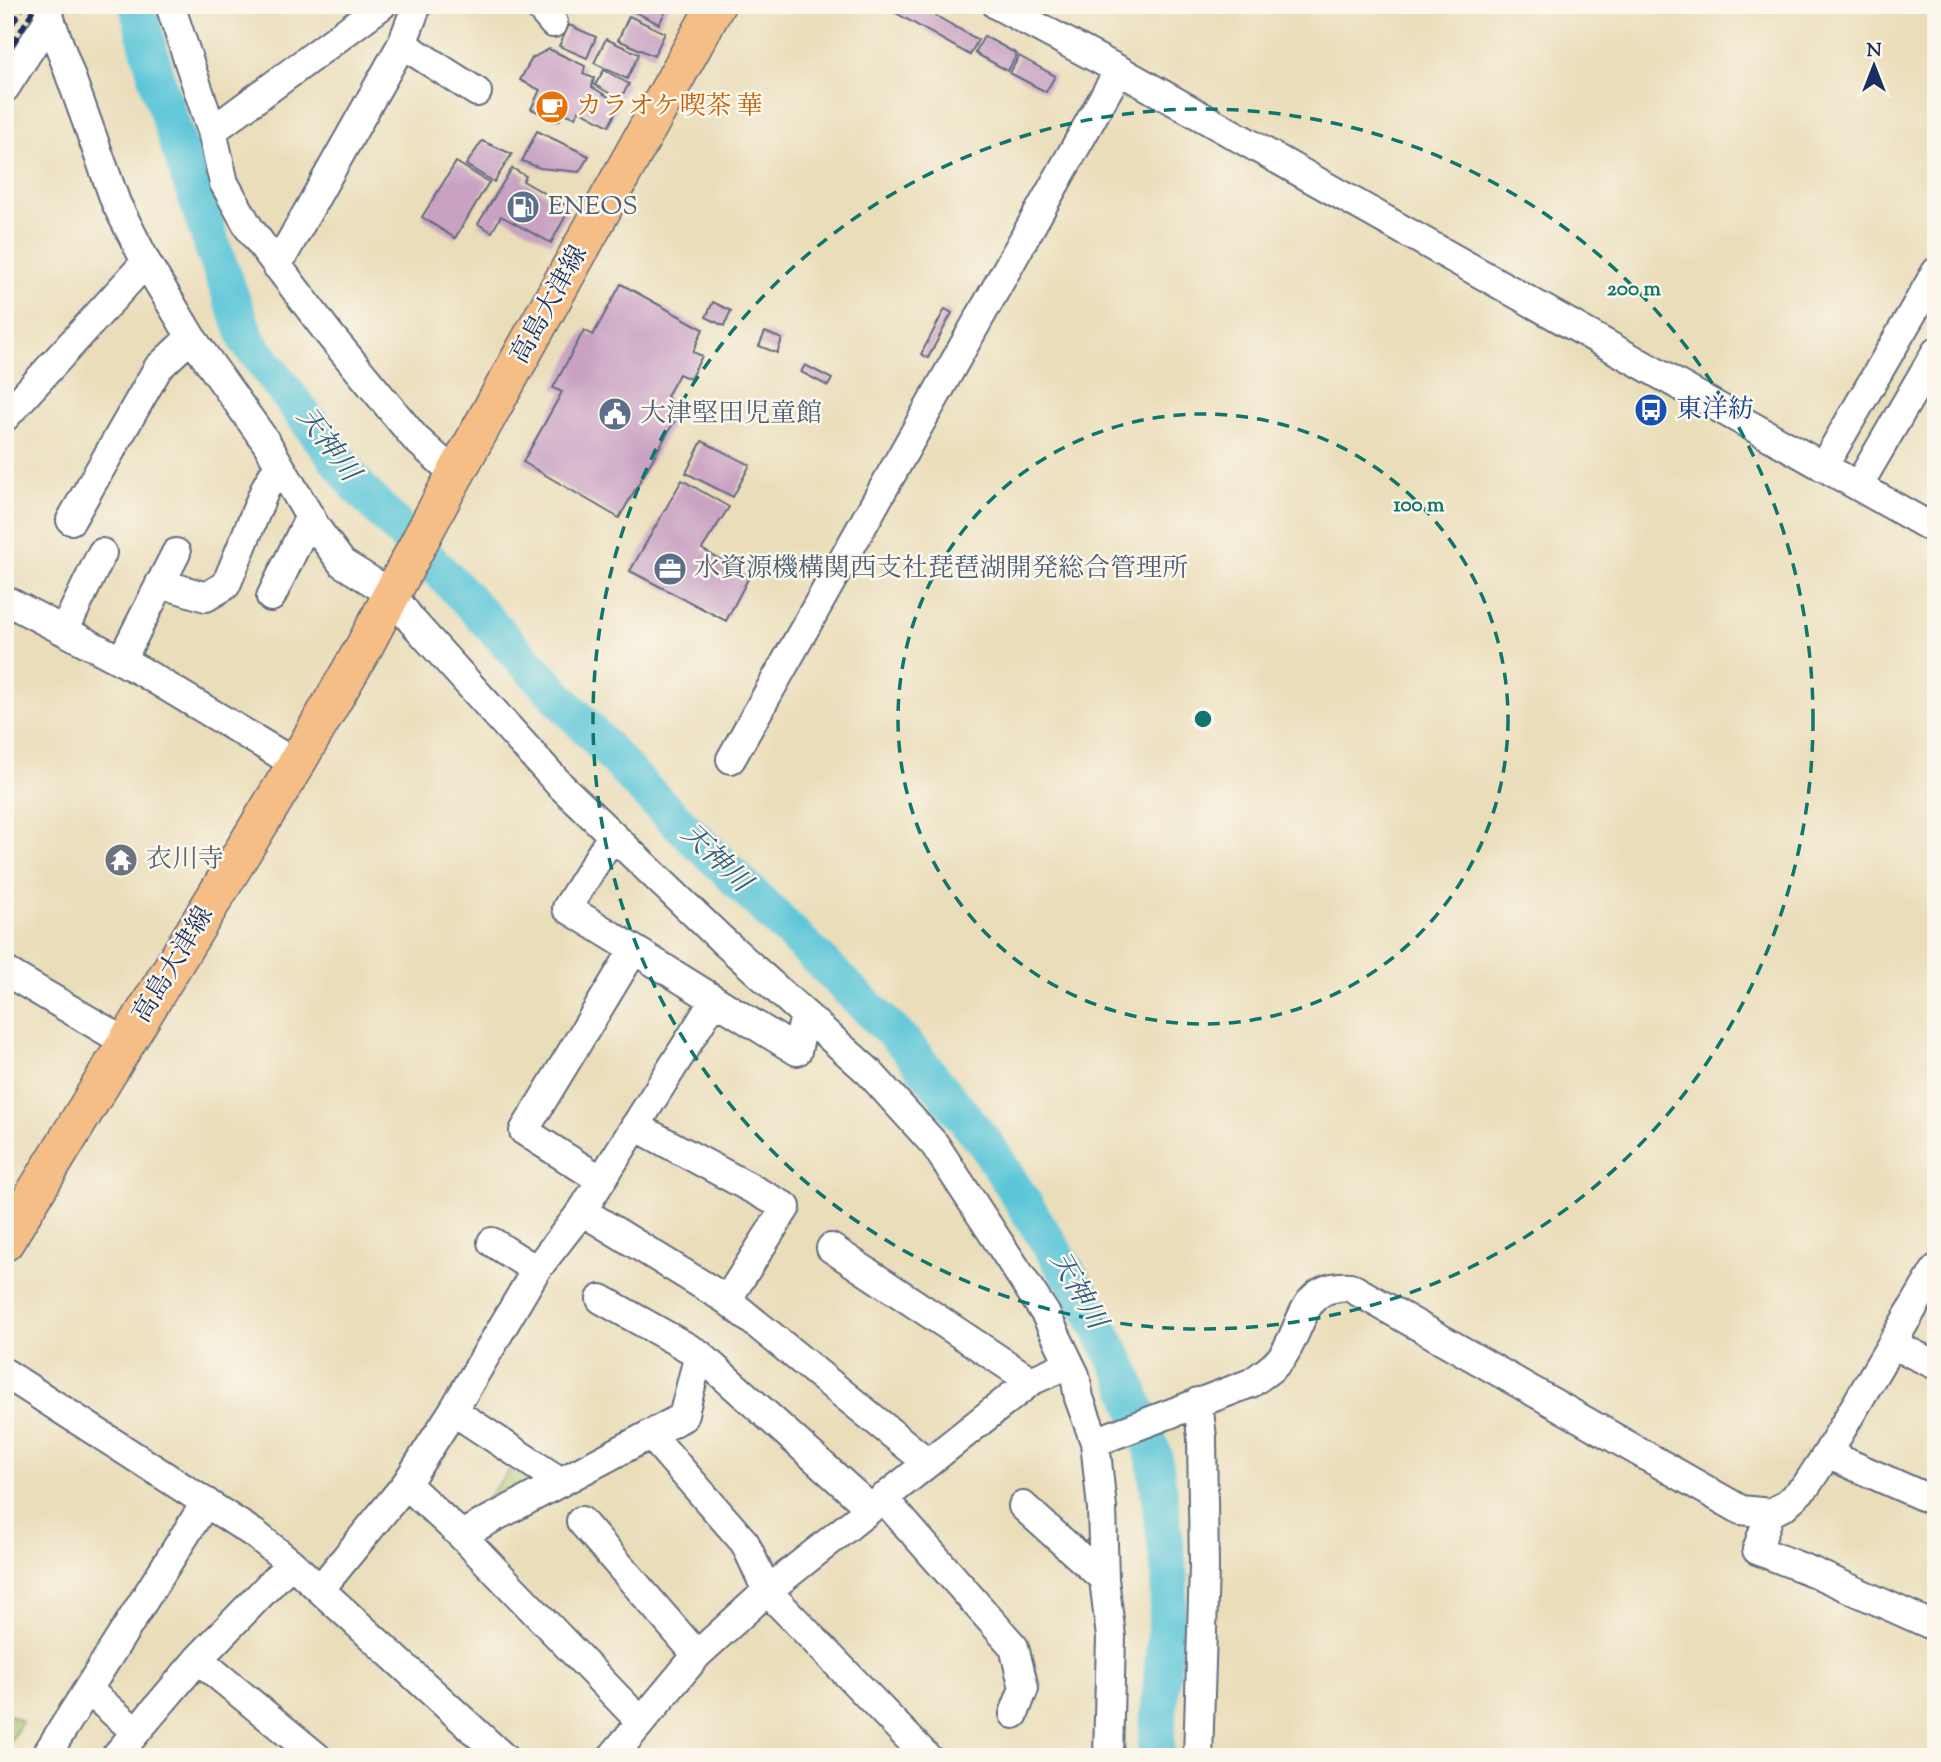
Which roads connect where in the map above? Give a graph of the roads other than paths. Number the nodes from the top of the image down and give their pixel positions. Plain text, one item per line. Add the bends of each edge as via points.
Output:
1 (170, 5) edge
2 (382, 5) edge
3 (417, 5) edge
4 (716, 5) edge
5 (998, 5) edge
6 (47, 12) edge
7 (402, 44) junction
8 (1119, 70) junction
9 (5, 88) edge
10 (477, 92) dead end
11 (212, 131) junction
12 (146, 262) junction
13 (277, 266) junction
14 (1936, 272) edge
15 (191, 337) junction
16 (1936, 352) edge
17 (5, 417) edge
18 (279, 465) junction
19 (1823, 467) junction
20 (450, 484) junction
21 (1858, 486) junction
22 (310, 516) junction
23 (71, 520) dead end
24 (1936, 530) edge
25 (102, 553) dead end
26 (176, 553) dead end
27 (160, 583) junction
28 (397, 585) junction
29 (271, 597) dead end
30 (5, 600) edge
31 (64, 631) junction
32 (121, 661) junction
33 (730, 759) dead end
34 (296, 764) junction
35 (612, 836) junction
36 (633, 950) junction
37 (5, 971) edge
38 (714, 1001) junction
39 (805, 1015) junction
40 (127, 1043) junction
41 (635, 1126) junction
42 (601, 1180) junction
43 (582, 1210) junction
44 (5, 1242) edge
45 (492, 1242) dead end
46 (831, 1248) dead end
47 (1936, 1269) edge
48 (536, 1270) junction
49 (601, 1299) dead end
50 (727, 1300) junction
51 (1892, 1344) junction
52 (699, 1354) junction
53 (1069, 1364) junction
54 (1936, 1365) edge
55 (5, 1373) edge
56 (1031, 1381) junction
57 (1188, 1405) junction
58 (453, 1411) junction
59 (650, 1434) junction
60 (1100, 1440) junction
61 (1828, 1454) junction
62 (927, 1462) junction
63 (561, 1482) junction
64 (406, 1484) junction
65 (206, 1502) junction
66 (1936, 1502) edge
67 (876, 1503) junction
68 (1023, 1506) dead end
69 (1770, 1514) junction
70 (581, 1521) dead end
71 (461, 1535) junction
72 (292, 1563) junction
73 (1104, 1579) junction
74 (321, 1588) junction
75 (767, 1591) junction
76 (1936, 1627) edge
77 (697, 1655) junction
78 (198, 1659) junction
79 (88, 1690) junction
80 (1014, 1714) dead end
81 (641, 1723) junction
82 (136, 1732) junction
83 (45, 1757) edge
84 (115, 1757) edge
85 (317, 1757) edge
86 (503, 1757) edge
87 (612, 1757) edge
88 (927, 1757) edge
89 (1108, 1757) edge
90 (1198, 1757) edge

1 - 11 street
2 - 11 street
3 - 7 street
4 - 20 main road, 高島大津線
5 - 8 street
6 - 9 street
6 - 12 street via 116,202
7 - 10 street
7 - 13 street
8 - 19 street
8 - 33 street
11 - 13 street via 224,183
12 - 15 street
12 - 17 street
13 - 20 street
14 - 19 street
15 - 18 street
15 - 23 street via 158,368
16 - 21 street
18 - 22 street
18 - 27 street via 226,585 206,597
19 - 21 street
20 - 28 main road
21 - 24 street
22 - 28 street via 342,563
22 - 29 street
25 - 31 street
26 - 27 street
27 - 32 street
28 - 34 main road, 高島大津線
28 - 35 street via 411,620
30 - 31 street
31 - 32 street
32 - 34 street
34 - 40 main road, 高島大津線
35 - 36 street via 567,908
35 - 39 street
36 - 38 street
36 - 42 street via 523,1131
37 - 40 street
38 - 39 street via 797,1051
38 - 41 street
39 - 53 street via 869,1072 935,1145 1045,1313
40 - 44 main road, 高島大津線
41 - 42 street
41 - 50 street via 786,1208
42 - 43 street
43 - 48 street
43 - 50 street
45 - 48 street
46 - 56 street
47 - 51 street
48 - 58 street
49 - 52 street
50 - 62 street
51 - 54 street
51 - 61 street
52 - 59 street via 683,1417
52 - 67 street
53 - 56 street
53 - 60 street
55 - 65 street
56 - 62 street
57 - 60 street
57 - 69 street via 1251,1383 1271,1369 1319,1291 1350,1287 1741,1510
57 - 90 street via 1202,1438 1204,1567
58 - 63 street
58 - 64 street
59 - 63 street
59 - 75 street via 745,1543
60 - 73 street
61 - 66 street
61 - 69 street via 1806,1486
62 - 67 street
63 - 71 street
64 - 71 street
64 - 74 street
65 - 72 street
65 - 79 street
67 - 75 street
67 - 80 street via 1014,1647 1024,1688
68 - 73 street
69 - 76 street via 1757,1550
70 - 77 street
71 - 81 street
72 - 74 street
72 - 78 street
73 - 89 street via 1111,1637
74 - 86 street
75 - 77 street
75 - 88 street
77 - 81 street
78 - 82 street
78 - 85 street
79 - 82 street
79 - 83 street
81 - 87 street
82 - 84 street

